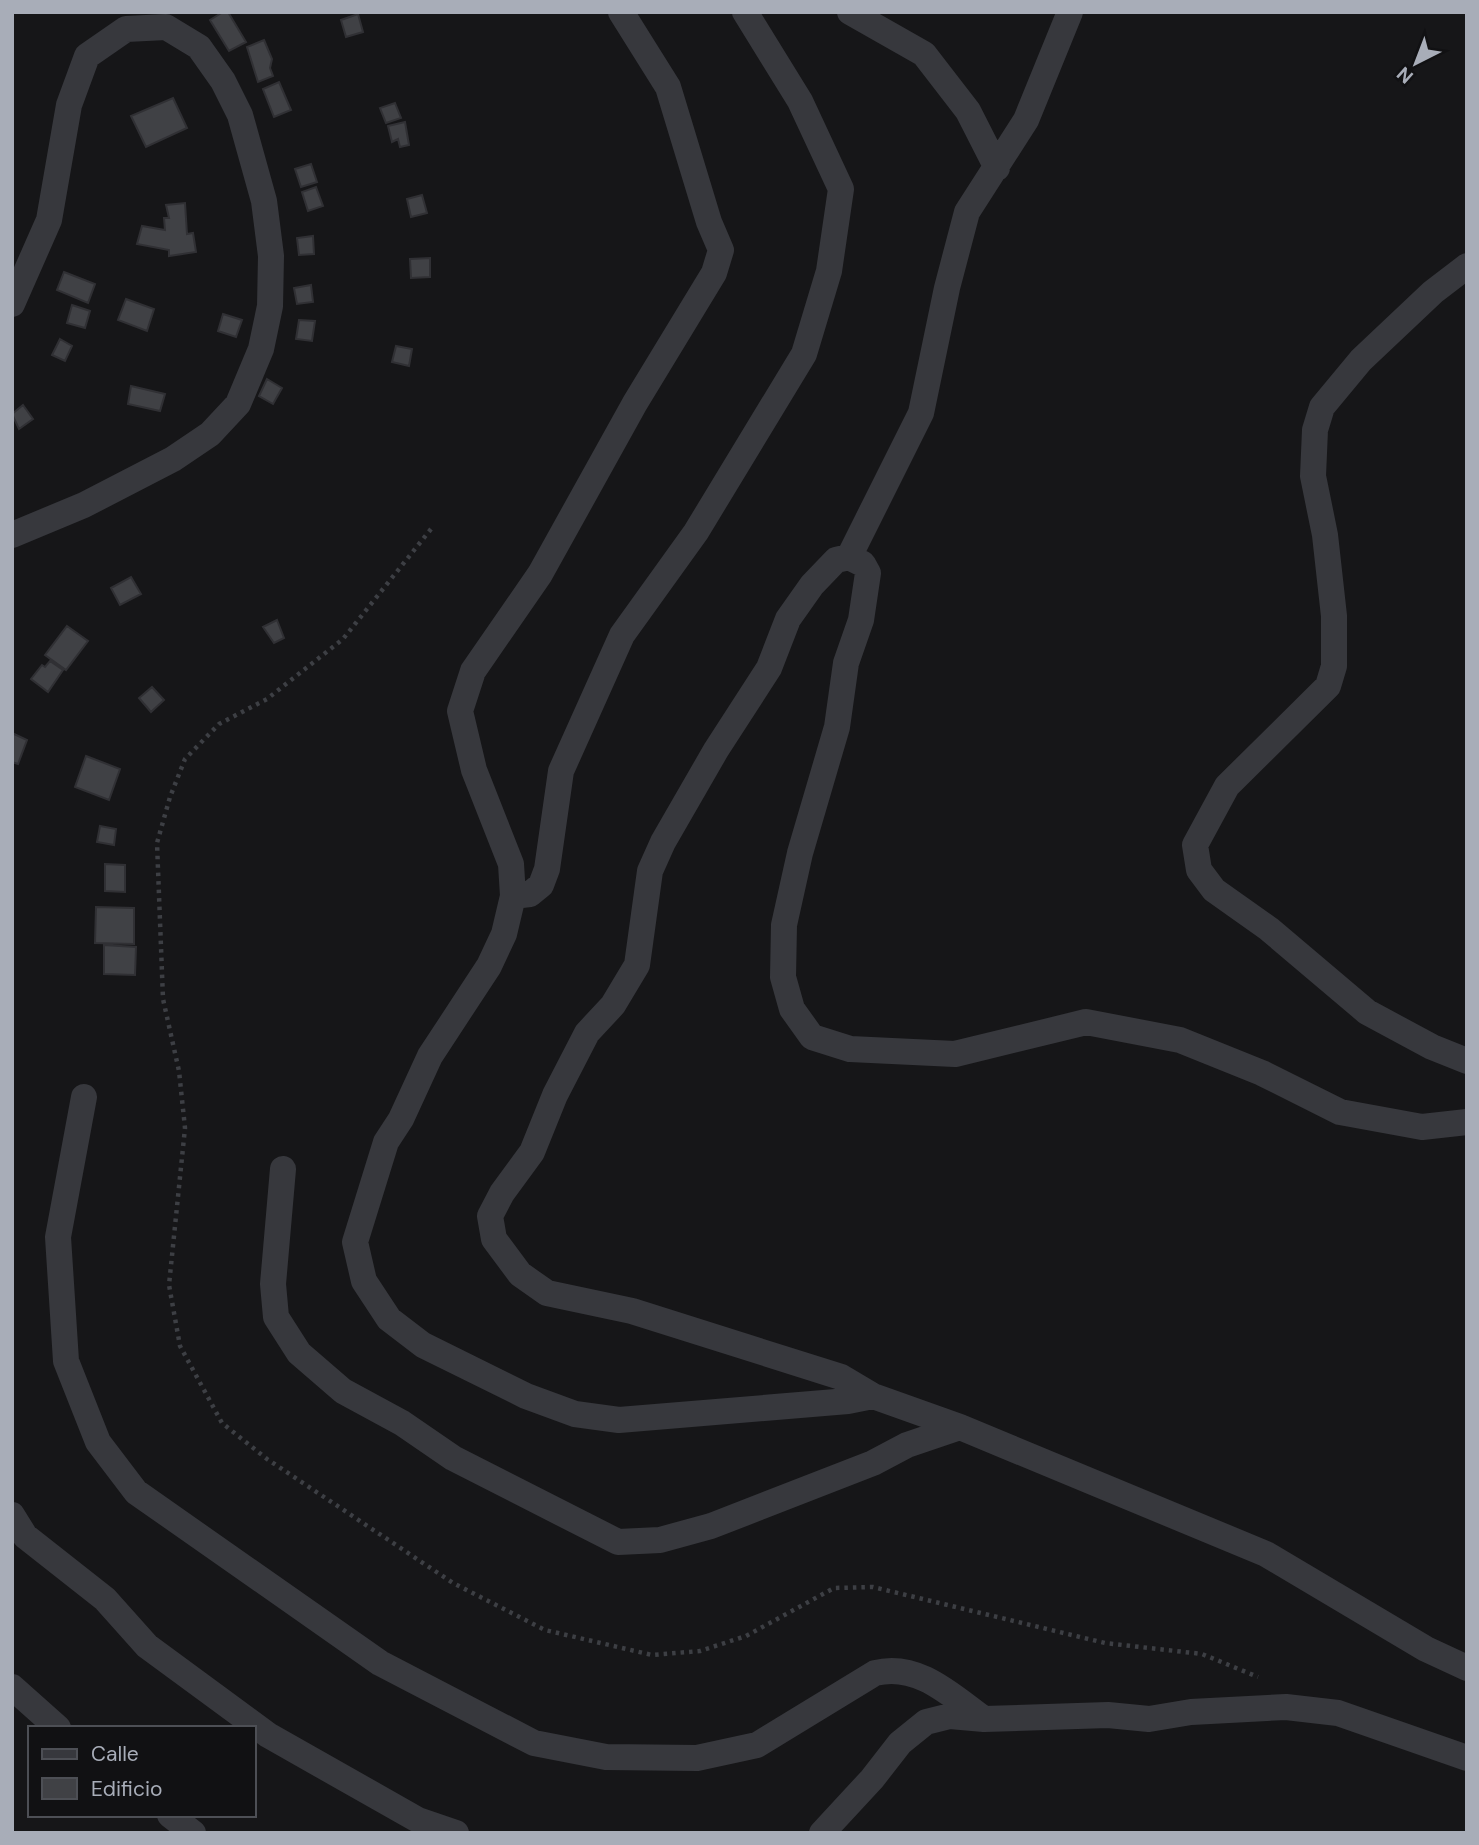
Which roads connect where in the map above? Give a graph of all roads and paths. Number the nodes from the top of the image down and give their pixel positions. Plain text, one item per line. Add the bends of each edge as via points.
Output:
1 (621, 12) edge
2 (745, 12) edge
3 (850, 12) edge
4 (1070, 12) edge
5 (997, 168) junction
6 (1467, 266) edge
7 (12, 304) edge
8 (12, 535) edge
9 (849, 557) junction
10 (513, 896) junction
11 (1467, 1061) edge
12 (84, 1097) dead end
13 (1467, 1122) edge
14 (283, 1169) dead end
15 (873, 1396) junction
16 (960, 1427) junction
17 (12, 1515) edge
18 (1467, 1668) edge
19 (12, 1687) edge
20 (984, 1719) junction
21 (56, 1726) edge
22 (256, 1726) edge
23 (256, 1726) edge
24 (1467, 1758) edge
25 (173, 1817) edge
26 (193, 1833) edge
27 (456, 1833) edge
28 (822, 1833) edge

1 - 10 street via 668,87 721,250 714,273 540,574 473,671 460,711 474,770 512,864
2 - 10 street via 800,101 841,189 829,271 804,354 696,532 622,635 561,771 541,885 530,894
3 - 5 street via 924,54 968,111
4 - 5 street via 1026,120
5 - 9 street via 967,212 921,414
6 - 11 street via 1361,360 1322,407 1315,430 1313,476 1334,616 1331,676 1311,704 1238,772 1195,845 1199,870 1214,890 1269,929 1340,992 1367,1012
7 - 8 street via 49,220 69,105 86,56 126,29 166,27 198,47 240,115 264,201 271,256 270,306 261,349 238,404 209,434 173,459 95,499
9 - 13 street via 863,564 868,573 861,620 846,663 837,727 784,925 783,977 792,1009 812,1037 850,1049 955,1054 1086,1022 1180,1040 1262,1073 1340,1112 1422,1128
9 - 15 street via 836,560 788,619 769,668 663,842 650,871 637,965 613,1005 587,1033 532,1152 490,1216 494,1238 520,1274 547,1293 698,1331 841,1377
10 - 15 street via 504,934 489,966 430,1056 386,1142 355,1242 365,1281 389,1319 422,1345 526,1396 597,1417 659,1418
12 - 20 street via 58,1237 66,1362 98,1442 136,1492 380,1663 534,1743 606,1756 698,1758 757,1745 875,1672 888,1669 909,1672 935,1684
14 - 16 street via 274,1295 276,1317 299,1353 343,1391 453,1458 618,1542 660,1541 711,1526
15 - 16 street
16 - 18 street via 1266,1554 1426,1649
17 - 23 street via 25,1536 105,1599 147,1646
19 - 21 street
20 - 24 street via 1108,1715 1149,1719 1286,1707 1338,1713
20 - 28 street via 950,1716 926,1722 900,1743
22 - 27 street via 418,1819
25 - 26 street

